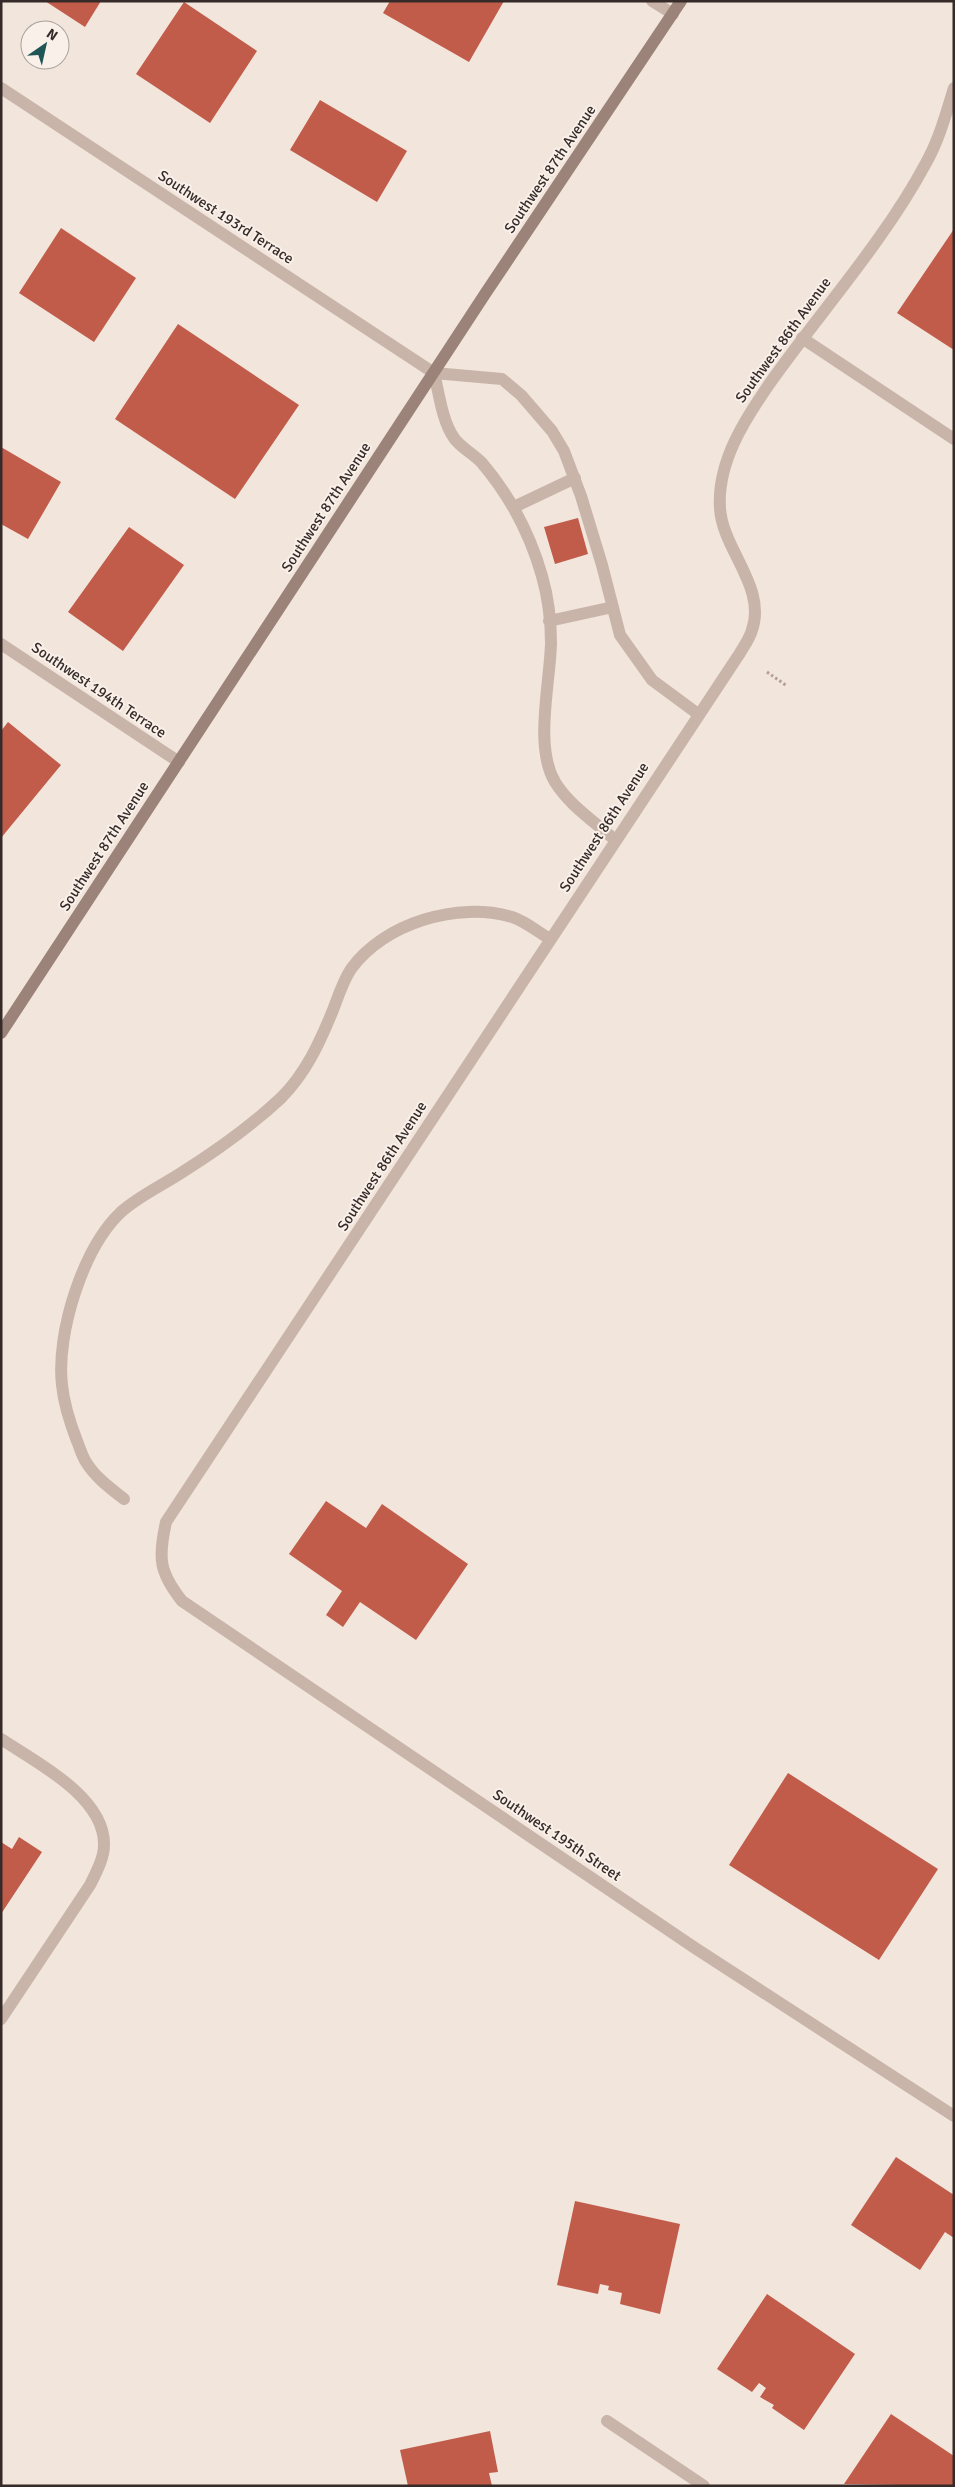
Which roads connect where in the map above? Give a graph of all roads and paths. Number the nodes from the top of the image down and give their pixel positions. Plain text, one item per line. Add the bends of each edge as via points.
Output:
1 (652, 1) edge
2 (682, 1) edge
3 (673, 14) junction
4 (1, 88) edge
5 (954, 88) edge
6 (802, 338) junction
7 (434, 373) junction
8 (954, 439) edge
9 (575, 478) junction
10 (514, 507) junction
11 (613, 607) junction
12 (549, 620) junction
13 (1, 644) edge
14 (768, 672) dead end
15 (787, 686) dead end
16 (698, 714) junction
17 (179, 762) junction
18 (615, 840) junction
19 (550, 939) junction
20 (1, 1032) edge
21 (124, 1499) dead end
22 (162, 1563) joint
23 (1, 1739) edge
24 (1, 2019) edge
25 (954, 2116) edge
26 (607, 2421) dead end
27 (704, 2486) edge

1 - 3 street
2 - 3 street, Southwest 87th Avenue
3 - 7 street, Southwest 87th Avenue
4 - 7 street, Southwest 193rd Terrace
5 - 6 street, Southwest 86th Avenue via 938,139 915,182 889,223
6 - 8 street
6 - 16 street, Southwest 86th Avenue via 752,408 723,475 720,508 723,526 748,580 755,619 740,653
7 - 9 street via 502,379 521,395 552,431
7 - 10 street via 454,438 479,460
7 - 17 street, Southwest 87th Avenue
9 - 10 street
9 - 11 street
10 - 12 street via 542,576
11 - 12 street
11 - 16 street via 620,635 652,680
12 - 18 street via 551,642 545,746 548,765 567,798
13 - 17 street, Southwest 194th Terrace
14 - 15 path
16 - 18 street, Southwest 86th Avenue
17 - 20 street, Southwest 87th Avenue
18 - 19 street, Southwest 86th Avenue
19 - 21 street via 515,918 496,913 447,914 423,919 386,937 350,970 320,1041 284,1094 208,1156 138,1198 107,1228 89,1257 76,1290 63,1352 62,1383 67,1412 85,1460 95,1474
19 - 22 street, Southwest 86th Avenue via 166,1522 161,1543
22 - 25 street, Southwest 195th Street via 167,1582 182,1601 695,1948
23 - 24 street via 76,1791 101,1826 104,1846 90,1885
26 - 27 street

